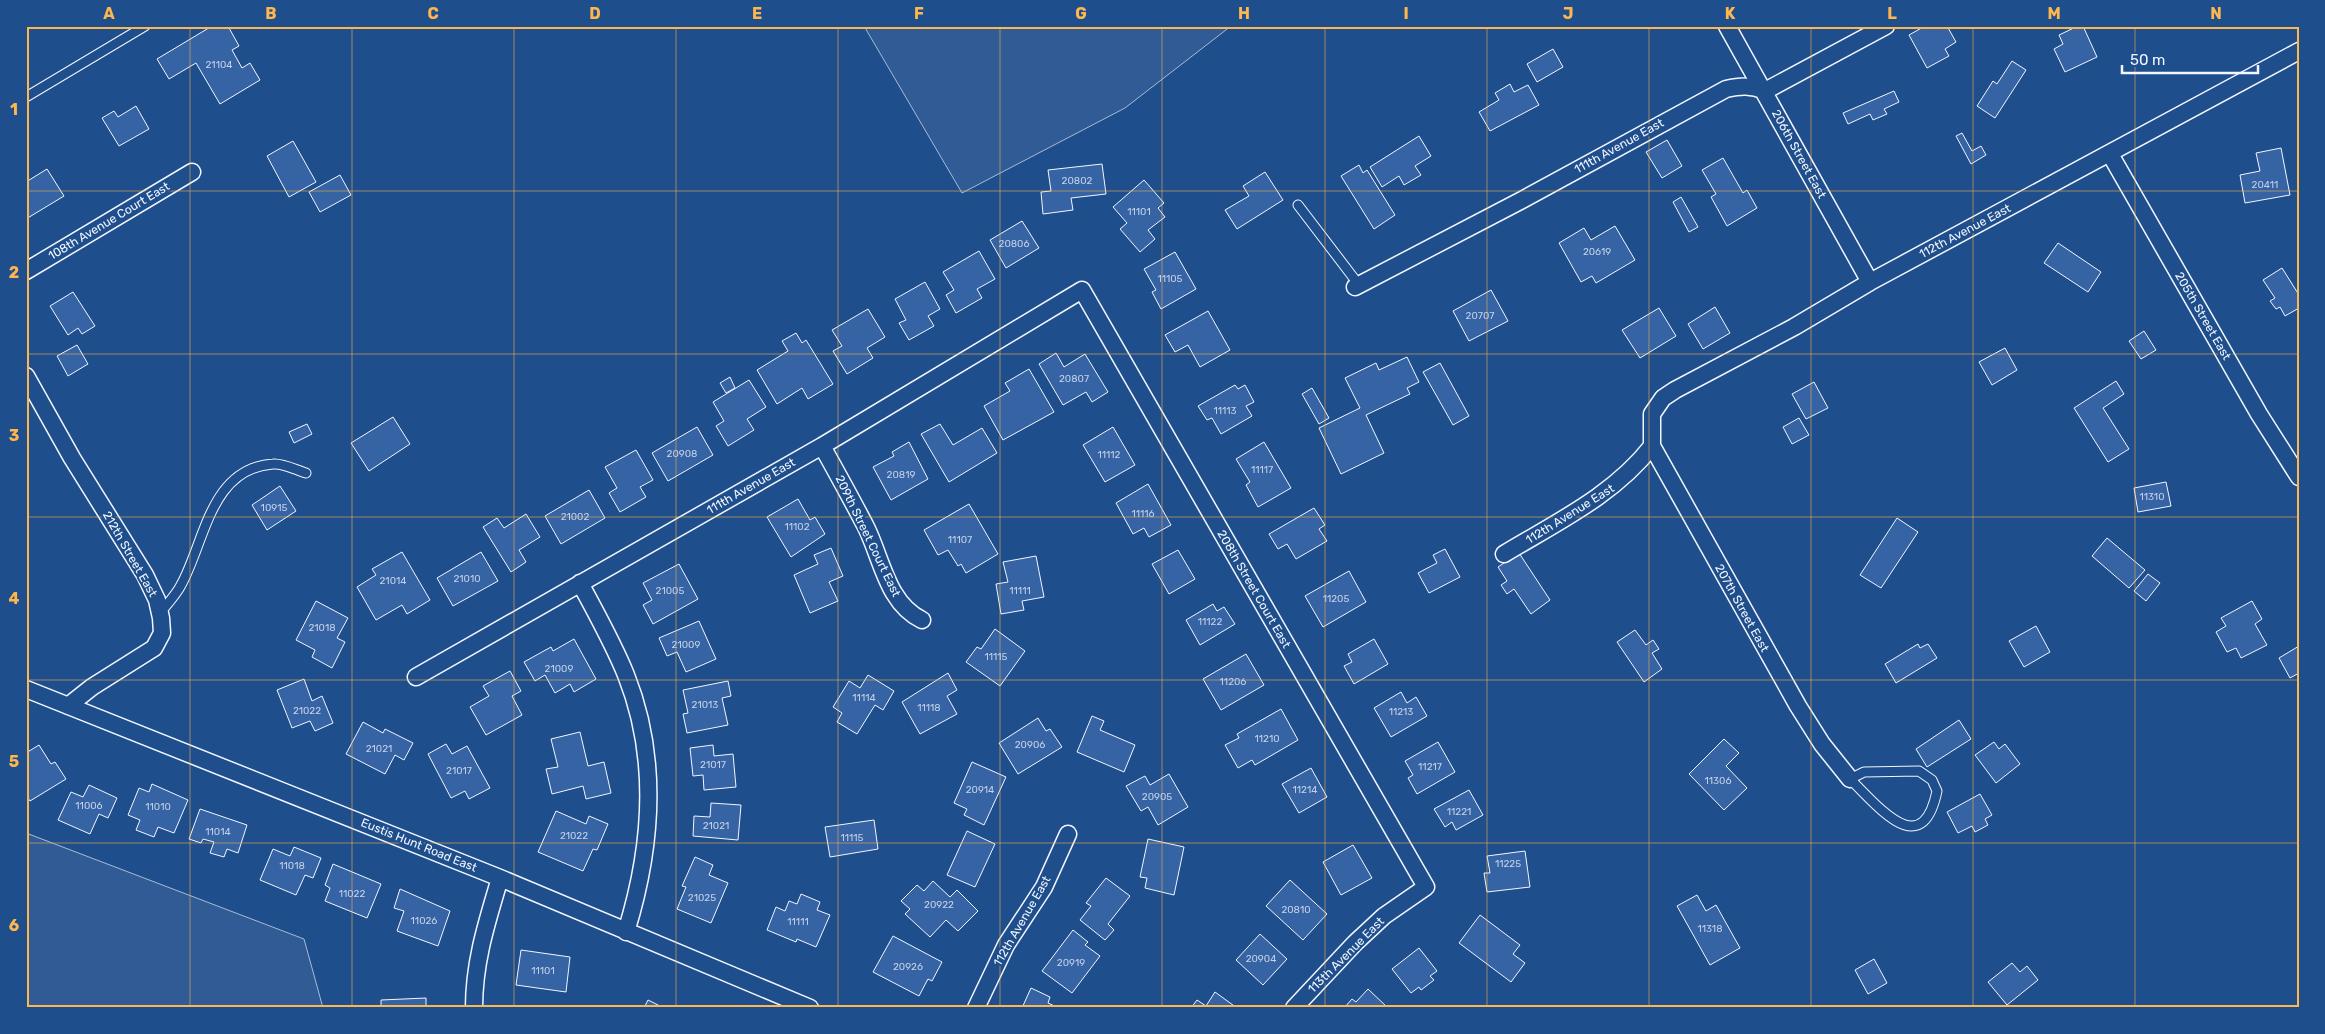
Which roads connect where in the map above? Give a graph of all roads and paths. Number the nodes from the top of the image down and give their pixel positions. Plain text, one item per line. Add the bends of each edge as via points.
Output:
1 (145, 26) edge
2 (1727, 26) edge
3 (1886, 26) edge
4 (2299, 51) edge
5 (1765, 91) junction
6 (26, 97) edge
7 (2110, 154) junction
8 (192, 172) dead end
9 (1298, 205) dead end
10 (26, 271) edge
11 (1870, 282) junction
12 (1356, 286) joint
13 (1082, 290) joint
14 (26, 376) edge
15 (1652, 428) joint
16 (822, 446) junction
17 (1652, 446) junction
18 (306, 473) dead end
19 (2299, 477) edge
20 (1504, 554) dead end
21 (580, 583) junction
22 (160, 613) junction
23 (922, 620) dead end
24 (416, 677) dead end
25 (26, 689) edge
26 (68, 706) junction
27 (1850, 779) junction
28 (1068, 834) dead end
29 (500, 878) junction
30 (1426, 887) joint
31 (626, 932) junction
32 (474, 1008) edge
33 (810, 1008) edge
34 (976, 1008) edge
35 (1294, 1008) edge

1 - 6 lane
2 - 5 street, 206th Street East
3 - 5 street
4 - 7 street, 112th Avenue East
5 - 11 street, 206th Street East
5 - 12 street, 111th Avenue East via 1742,86 1726,89
7 - 11 street, 112th Avenue East
7 - 19 street, 205th Street East via 2259,414
8 - 10 street, 108th Avenue Court East
9 - 12 lane
11 - 15 street, 112th Avenue East via 1663,398 1652,414
13 - 16 street, 111th Avenue East
13 - 30 street, 208th Street Court East
14 - 22 street, 212th Street East via 72,458 145,575 158,600
15 - 17 street, 207th Street East
16 - 21 street, 111th Avenue East
16 - 23 street, 209th Street Court East via 867,529 896,596 909,613
17 - 20 street, 112th Avenue East via 1619,483
17 - 27 street, 207th Street East via 1798,706
18 - 22 lane via 275,463 239,475 224,489 203,530 181,586
21 - 24 street, 111th Avenue East
21 - 31 street via 626,676 640,719 648,769 649,826 638,892
22 - 26 street, 212th Street East via 162,633 154,648
25 - 26 street, Eustis Hunt Road East
26 - 29 street, Eustis Hunt Road East
27 - 27 lane via 1892,820 1904,826 1916,826 1928,818 1937,791 1932,780 1919,771 1864,772
28 - 34 street, 112th Avenue East via 1044,887 1006,945
29 - 31 street, Eustis Hunt Road East
29 - 32 street via 479,949
30 - 35 street, 113th Avenue East via 1384,916
31 - 33 street, Eustis Hunt Road East

